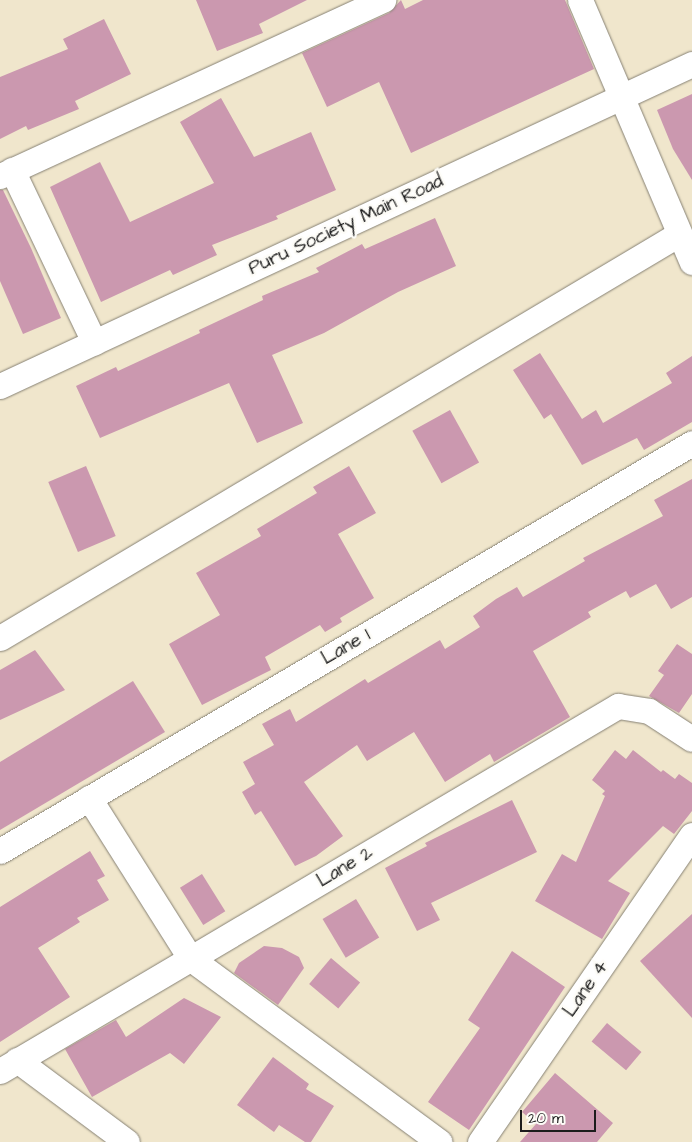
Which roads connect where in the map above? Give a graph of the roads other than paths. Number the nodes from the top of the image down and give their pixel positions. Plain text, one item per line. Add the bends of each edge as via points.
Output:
1 (383, 0) edge
2 (580, 0) edge
3 (692, 64) edge
4 (621, 97) junction
5 (6, 173) edge
6 (679, 234) junction
7 (692, 262) edge
8 (94, 342) junction
9 (0, 386) edge
10 (692, 443) edge
11 (0, 638) edge
12 (692, 739) edge
13 (90, 798) junction
14 (690, 845) edge
15 (0, 851) edge
16 (190, 958) junction
17 (9, 1065) edge
18 (128, 1142) edge
19 (440, 1142) edge
20 (480, 1142) edge

1 - 5 street
2 - 4 street
3 - 4 street, Puru Society Main Road
4 - 6 street
4 - 8 street, Puru Society Main Road
5 - 8 street
6 - 7 street
6 - 11 street
8 - 9 street, Puru Society Main Road
10 - 13 street, Lane 1
12 - 16 street, Lane 2 via 649,712 618,706
13 - 15 street, Lane 1
13 - 16 street
14 - 20 street, Lane 4
16 - 17 street, Lane 2
16 - 19 street
17 - 18 street

